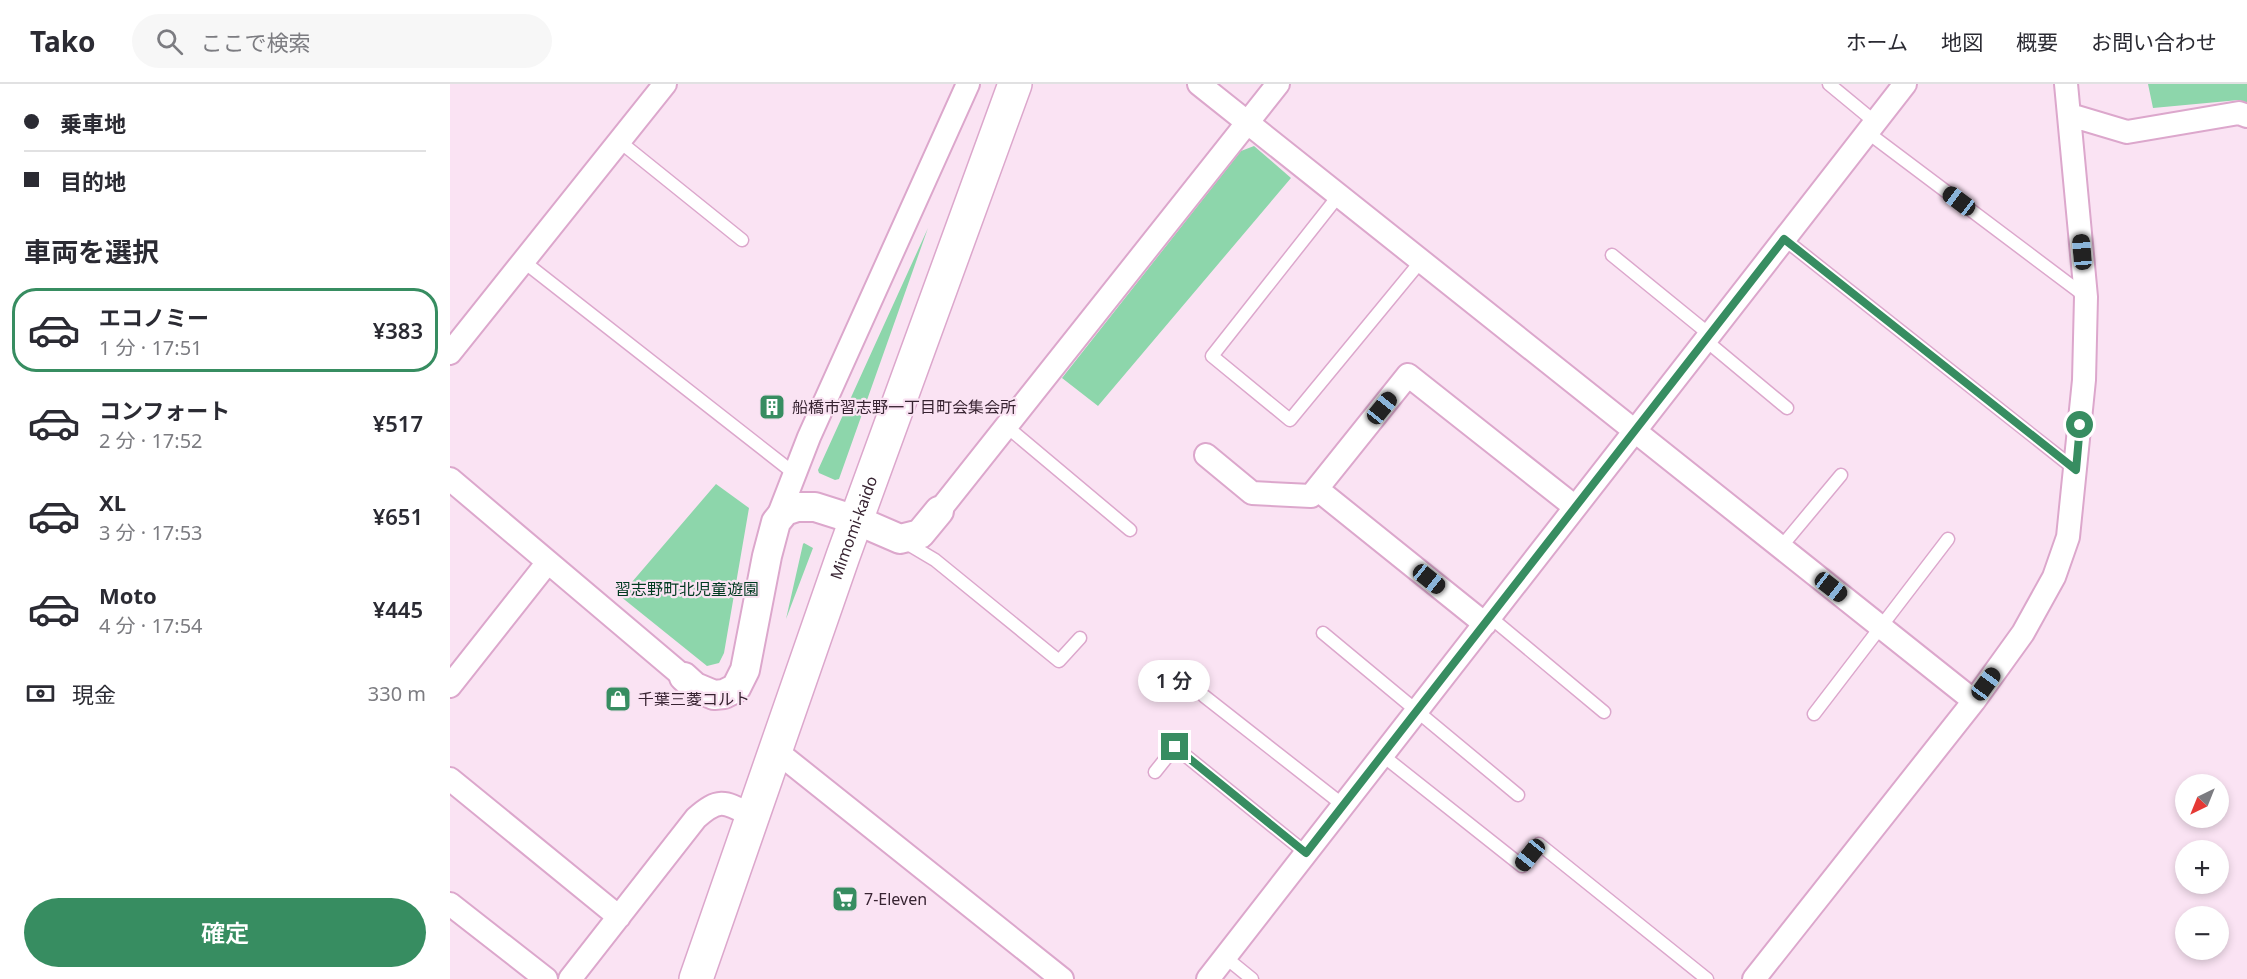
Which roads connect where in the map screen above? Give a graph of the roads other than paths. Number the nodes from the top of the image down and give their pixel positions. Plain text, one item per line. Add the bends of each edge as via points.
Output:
1 (665, 84) edge
2 (968, 84) edge
3 (1015, 84) edge
4 (1198, 84) edge
5 (1278, 84) edge
6 (1829, 84) edge
7 (1905, 84) edge
8 (2066, 84) edge
9 (2070, 115) junction
10 (2247, 116) edge
11 (1247, 123) junction
12 (1871, 127) junction
13 (619, 141) junction
14 (1339, 195) junction
15 (1784, 239) junction
16 (742, 240) dead end
17 (1612, 255) dead end
18 (523, 261) junction
19 (1421, 261) junction
20 (2086, 297) junction
21 (1707, 337) junction
22 (450, 353) edge
23 (1787, 408) dead end
24 (1006, 426) junction
25 (1634, 430) junction
26 (1206, 455) dead end
27 (2076, 470) junction
28 (795, 474) junction
29 (1840, 475) dead end
30 (450, 479) edge
31 (1317, 489) junction
32 (1575, 507) junction
33 (939, 511) joint
34 (856, 520) junction
35 (776, 522) junction
36 (1130, 530) dead end
37 (900, 539) junction
38 (1948, 539) dead end
39 (1781, 547) junction
40 (548, 562) junction
41 (1488, 620) junction
42 (1881, 627) junction
43 (1323, 633) dead end
44 (1080, 638) dead end
45 (684, 677) joint
46 (450, 686) edge
47 (1204, 696) dead end
48 (1974, 701) junction
49 (1417, 711) junction
50 (1604, 712) dead end
51 (1814, 714) dead end
52 (775, 750) junction
53 (1382, 755) junction
54 (1155, 772) dead end
55 (450, 778) edge
56 (1518, 795) dead end
57 (1343, 805) junction
58 (752, 816) junction
59 (1306, 853) junction
60 (450, 903) edge
61 (619, 917) junction
62 (1225, 957) junction
63 (701, 977) edge
64 (546, 979) edge
65 (570, 979) edge
66 (1062, 979) edge
67 (1208, 979) edge
68 (1251, 979) edge
69 (1707, 979) edge
70 (1754, 979) edge

1 - 13 street
2 - 28 street
3 - 34 main road, Mimomi-kaido
4 - 11 street
5 - 11 street
6 - 12 lane
7 - 12 street
8 - 9 street
9 - 10 street via 2127,132 2239,113
9 - 20 street
11 - 14 street
11 - 24 street
12 - 15 street
12 - 20 lane
13 - 16 lane
13 - 18 street
14 - 19 street
14 - 19 lane via 1212,356 1290,420
15 - 21 street
15 - 27 lane
17 - 21 lane
18 - 22 street
18 - 28 lane
19 - 25 street
20 - 27 street
21 - 23 lane
21 - 25 street
24 - 33 street
24 - 36 lane
25 - 32 street
25 - 39 street
26 - 31 street via 1252,493 1311,496
27 - 48 street via 2068,537 2054,577 2023,633
28 - 35 street
29 - 39 lane
30 - 40 street
31 - 32 street via 1408,375
31 - 41 street
32 - 41 street
33 - 37 street via 920,534
34 - 35 street via 815,507 797,507 785,511
34 - 37 street
34 - 52 main road, Mimomi-kaido
35 - 45 street via 745,670 736,688 714,695
37 - 44 lane via 935,560 1059,661
38 - 42 lane
39 - 42 street
40 - 45 street
40 - 46 street
41 - 49 street
41 - 50 lane
42 - 48 street
42 - 51 lane
43 - 49 lane
47 - 57 lane
48 - 70 street
49 - 53 street
49 - 56 lane
52 - 58 main road, Mimomi-kaido
52 - 66 street
53 - 57 street
53 - 69 lane via 1521,866 1539,844
54 - 59 lane via 1175,747
55 - 61 street
57 - 59 street
58 - 61 street via 728,803 709,807 696,818
58 - 63 main road, Mimomi-kaido
59 - 62 street
60 - 64 street
61 - 65 street
62 - 67 street
62 - 68 lane

